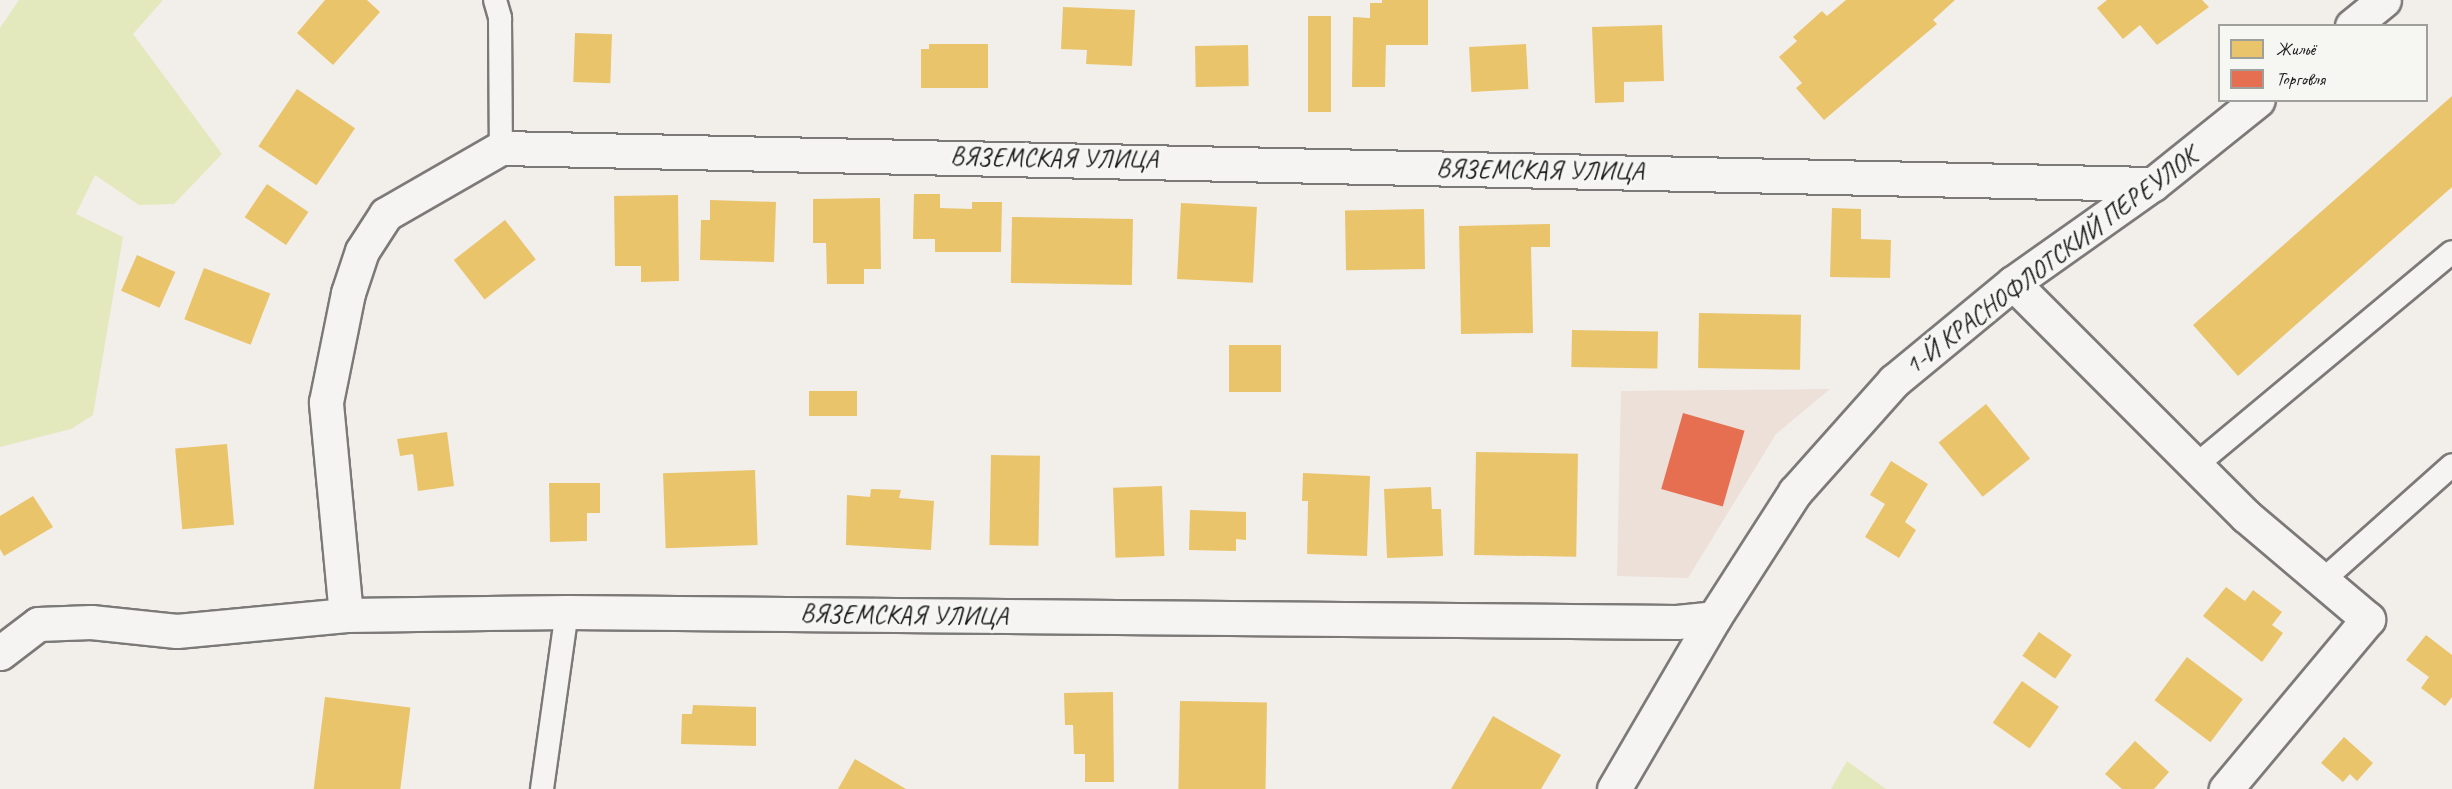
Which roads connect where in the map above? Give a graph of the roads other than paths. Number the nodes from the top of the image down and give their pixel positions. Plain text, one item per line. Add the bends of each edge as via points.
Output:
1 (495, 0) edge
2 (2384, 0) edge
3 (2354, 24) edge
4 (2256, 102) edge
5 (501, 148) junction
6 (2153, 184) junction
7 (2452, 252) edge
8 (2013, 283) junction
9 (2452, 465) edge
10 (2195, 466) junction
11 (2322, 581) junction
12 (567, 612) junction
13 (346, 615) junction
14 (1714, 618) junction
15 (0, 653) edge
16 (542, 789) edge
17 (1614, 789) edge
18 (2226, 789) edge

1 - 5 lane via 500,18
2 - 3 street
4 - 6 street, 1-Й КРАСНОФЛОТСКИЙ ПЕРЕУЛОК
5 - 6 street, ВЯЗЕМСКАЯ УЛИЦА
5 - 13 street via 386,214 362,251 326,402
6 - 8 street, 1-Й КРАСНОФЛОТСКИЙ ПЕРЕУЛОК
7 - 10 lane
8 - 10 street
8 - 14 street, 1-Й КРАСНОФЛОТСКИЙ ПЕРЕУЛОК via 1894,381 1795,492
9 - 11 lane
10 - 11 street
11 - 18 street via 2368,619
12 - 13 street, ВЯЗЕМСКАЯ УЛИЦА
12 - 14 street, ВЯЗЕМСКАЯ УЛИЦА via 1665,621
12 - 16 lane
13 - 15 street, ВЯЗЕМСКАЯ УЛИЦА via 177,632 91,622 38,624
14 - 17 street, 1-Й КРАСНОФЛОТСКИЙ ПЕРЕУЛОК

